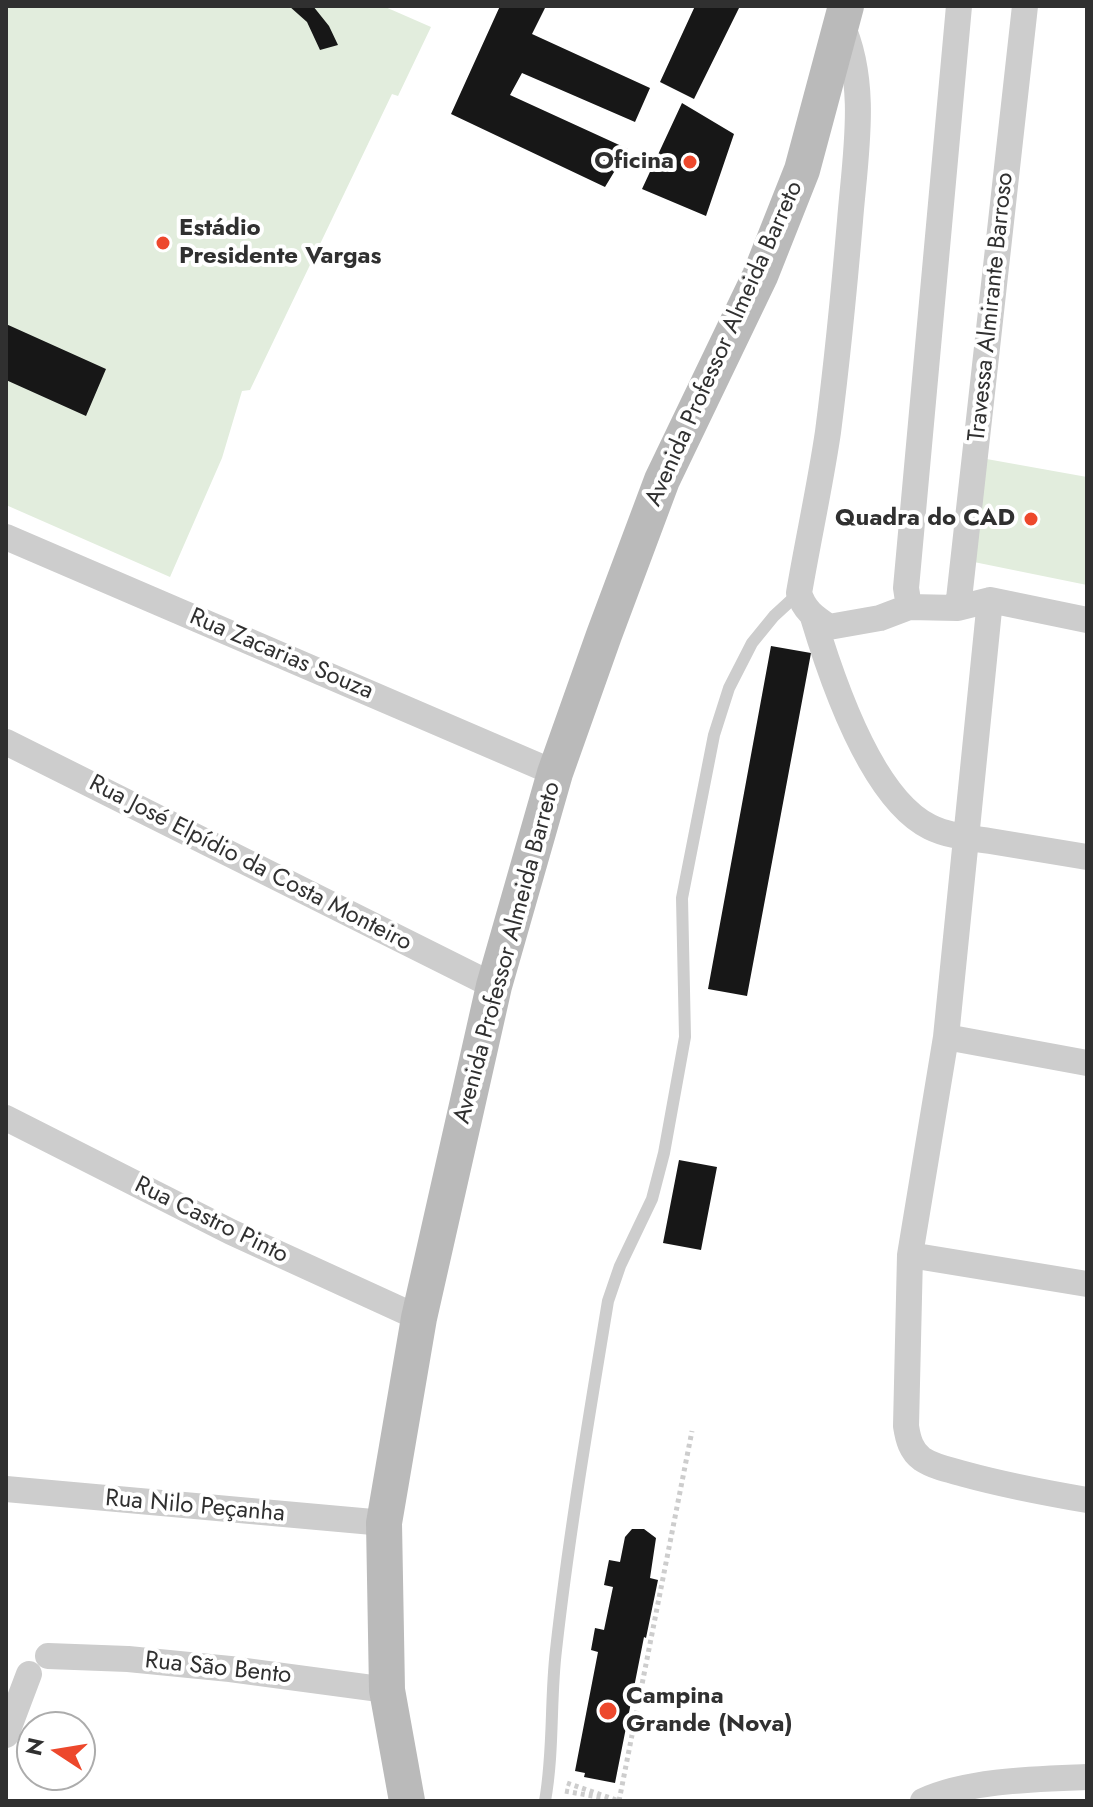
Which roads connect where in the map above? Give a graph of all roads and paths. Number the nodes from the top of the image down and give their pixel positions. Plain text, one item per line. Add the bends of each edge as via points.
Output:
1 (959, 6) edge
2 (1025, 6) edge
3 (844, 15) edge
4 (6, 537) edge
5 (799, 593) junction
6 (990, 600) junction
7 (909, 607) junction
8 (958, 608) junction
9 (813, 617) junction
10 (1087, 620) edge
11 (6, 742) edge
12 (555, 773) junction
13 (965, 837) junction
14 (1087, 857) edge
15 (494, 986) junction
16 (946, 1037) junction
17 (1087, 1063) edge
18 (6, 1118) edge
19 (910, 1255) junction
20 (1087, 1284) edge
21 (419, 1318) junction
22 (692, 1431) dead end
23 (6, 1489) edge
24 (1087, 1500) edge
25 (384, 1523) junction
26 (48, 1656) dead end
27 (29, 1674) dead end
28 (387, 1690) junction
29 (6, 1735) edge
30 (1087, 1777) edge
31 (570, 1783) dead end
32 (1018, 1790) edge
33 (569, 1792) dead end
34 (407, 1801) edge
35 (545, 1801) edge
36 (619, 1801) edge
37 (923, 1801) edge

1 - 7 street via 906,588
2 - 8 street, Travessa Almirante Barroso
3 - 5 street via 857,80 856,145 827,434
3 - 12 main road, Avenida Professor Almeida Barreto via 802,170 760,276 662,480
4 - 12 street, Rua Zacarias Souza
5 - 9 street
5 - 35 lane via 752,643 729,688 714,735 682,898 685,1037 652,1199 608,1301 565,1574
6 - 8 street
6 - 10 street
6 - 13 street
7 - 8 street
7 - 9 street via 829,627
9 - 13 street via 861,743 883,782 919,820
11 - 15 street, Rua José Elpídio da Costa Monteiro
12 - 15 main road, Avenida Professor Almeida Barreto
13 - 14 street
13 - 16 street
15 - 21 main road, Avenida Professor Almeida Barreto
16 - 17 street
16 - 19 street
18 - 21 street, Rua Castro Pinto via 231,1232
19 - 20 street
19 - 24 street via 910,1444 923,1460 942,1468
21 - 25 main road, Avenida Professor Almeida Barreto
22 - 36 path
23 - 25 street, Rua Nilo Peçanha
25 - 28 main road, Avenida Professor Almeida Barreto
26 - 28 street, Rua São Bento via 230,1669
27 - 29 street
28 - 34 main road, Avenida Professor Almeida Barreto
30 - 32 street
31 - 36 path
32 - 37 street via 938,1794
33 - 36 path

